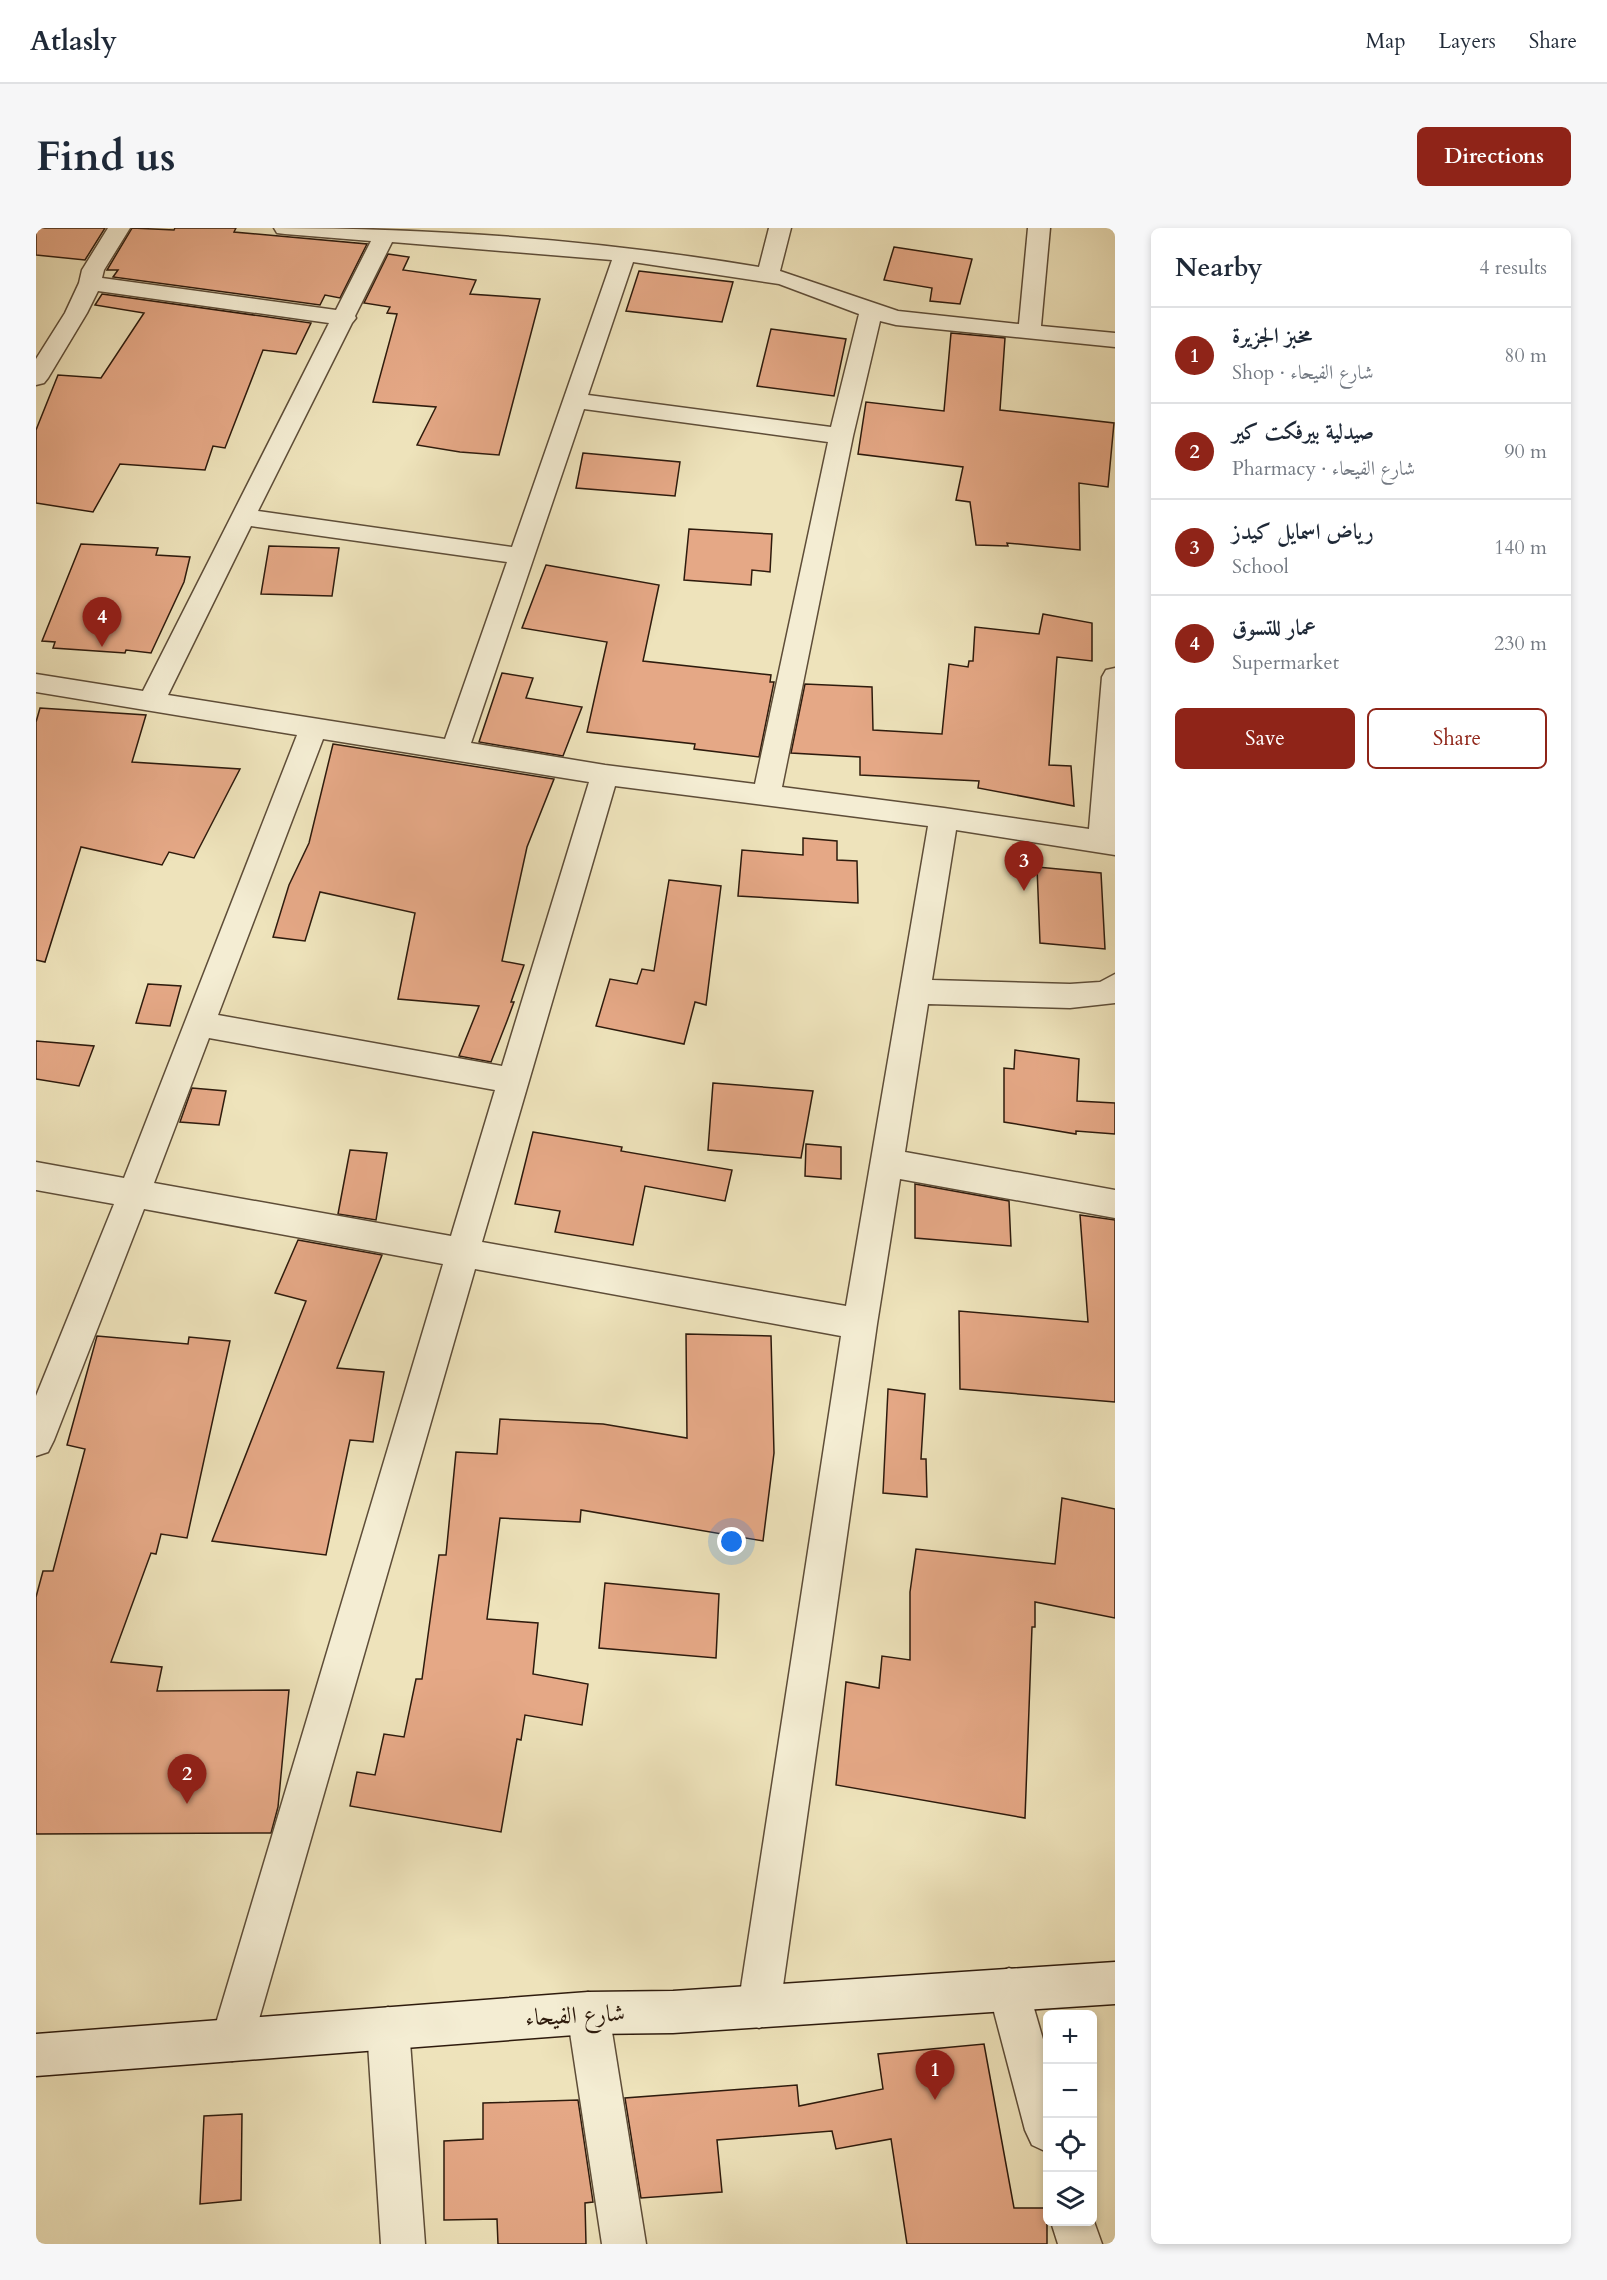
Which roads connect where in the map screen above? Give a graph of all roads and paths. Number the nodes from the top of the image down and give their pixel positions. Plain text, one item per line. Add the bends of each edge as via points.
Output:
1 (119, 228) edge
2 (285, 228) edge
3 (780, 228) edge
4 (1039, 228) edge
5 (384, 236) junction
6 (496, 236) edge
7 (625, 254) junction
8 (768, 275) junction
9 (90, 283) junction
10 (871, 312) junction
11 (345, 318) junction
12 (1029, 332) junction
13 (1115, 340) edge
14 (36, 378) edge
15 (577, 400) junction
16 (841, 435) junction
17 (242, 517) junction
18 (520, 556) junction
19 (1115, 677) edge
20 (36, 683) edge
21 (151, 701) junction
22 (314, 727) junction
23 (455, 750) junction
24 (605, 775) junction
25 (766, 796) junction
26 (944, 818) junction
27 (1109, 843) edge
28 (1115, 986) edge
29 (915, 992) junction
30 (200, 1024) junction
31 (513, 1081) junction
32 (888, 1162) junction
33 (36, 1176) edge
34 (134, 1194) junction
35 (1115, 1204) edge
36 (464, 1251) junction
37 (860, 1324) junction
38 (36, 1440) edge
39 (1115, 1983) edge
40 (1009, 1989) junction
41 (759, 2007) junction
42 (588, 2013) junction
43 (388, 2028) junction
44 (231, 2040) junction
45 (36, 2055) edge
46 (1044, 2118) edge
47 (1074, 2226) edge
48 (403, 2244) edge
49 (624, 2244) edge
50 (1080, 2244) edge

1 - 9 street via 93,270
2 - 5 street
3 - 8 street
4 - 12 street
5 - 6 street
5 - 11 street
6 - 7 street
7 - 8 street
7 - 15 street
8 - 10 street via 797,282
9 - 11 street
9 - 14 street via 76,314
10 - 12 street via 931,323
10 - 16 street
11 - 17 street
12 - 13 street
15 - 16 street
15 - 18 street
16 - 25 street
17 - 18 street
17 - 21 street
18 - 23 street
19 - 27 street
20 - 21 street
21 - 22 street
22 - 23 street
22 - 30 street
23 - 24 street
24 - 25 street
24 - 31 street
25 - 26 street
26 - 27 street
26 - 29 street
28 - 29 street via 1108,993 1070,996
29 - 32 street
30 - 31 street
30 - 34 street
31 - 36 street
32 - 35 street
32 - 37 street
33 - 34 street
34 - 36 street
34 - 38 street
36 - 37 street
36 - 44 street
37 - 41 street
39 - 40 street, شارع الفيحاء
40 - 41 street, شارع الفيحاء
40 - 46 street
41 - 42 street, شارع الفيحاء
42 - 43 street, شارع الفيحاء
42 - 49 street
43 - 44 street, شارع الفيحاء
43 - 48 street
44 - 45 street, شارع الفيحاء
47 - 50 street

